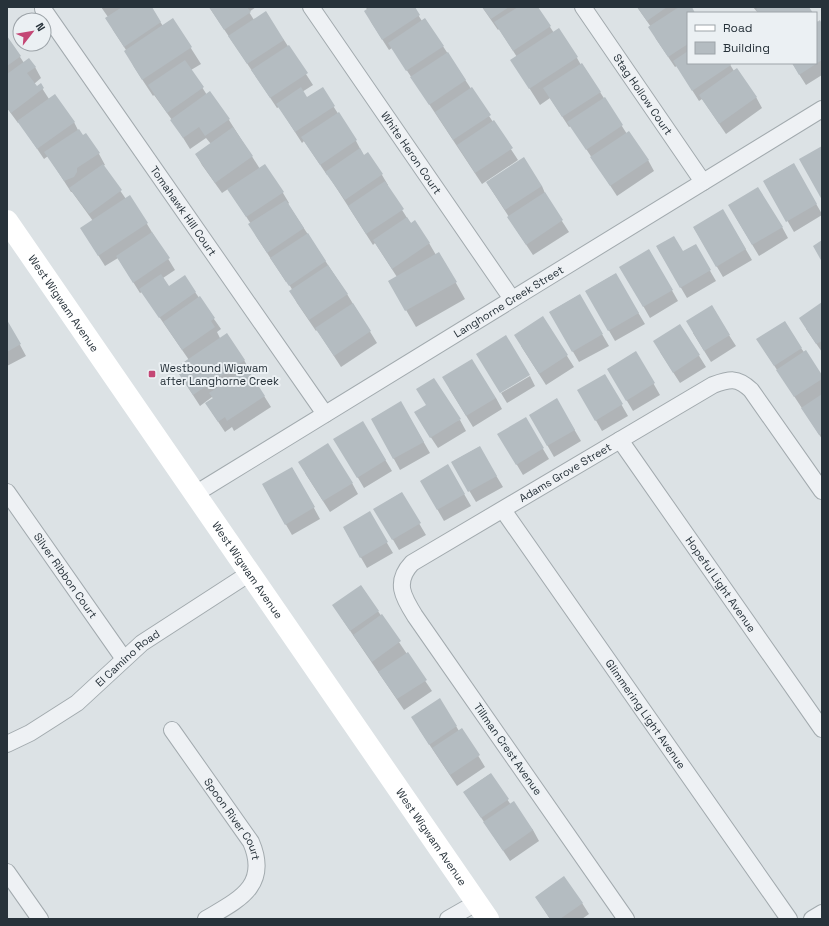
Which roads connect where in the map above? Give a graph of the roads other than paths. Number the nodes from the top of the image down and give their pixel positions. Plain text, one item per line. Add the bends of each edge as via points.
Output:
1 (311, 7) edge
2 (583, 7) edge
3 (43, 9) dead end
4 (822, 109) edge
5 (703, 182) junction
6 (7, 221) edge
7 (512, 299) junction
8 (325, 414) junction
9 (620, 440) junction
10 (822, 491) edge
11 (7, 492) edge
12 (195, 494) junction
13 (503, 510) junction
14 (250, 573) junction
15 (403, 575) joint
16 (124, 659) junction
17 (822, 728) edge
18 (172, 730) dead end
19 (7, 744) edge
20 (7, 872) edge
21 (482, 911) edge
22 (822, 913) edge
23 (40, 919) edge
24 (206, 919) edge
25 (448, 919) edge
26 (626, 919) edge
27 (789, 919) edge
28 (812, 919) edge

1 - 7 street, White Heron Court
2 - 5 street, Stag Hollow Court
3 - 8 street, Tomahawk Hill Court
4 - 5 street, Langhorne Creek Street
5 - 7 street, Langhorne Creek Street
6 - 12 street, West Wigwam Avenue
7 - 8 street, Langhorne Creek Street
8 - 12 street, Langhorne Creek Street
9 - 10 street, Adams Grove Street via 713,385 734,379 744,382 751,390
9 - 13 street, Adams Grove Street
9 - 17 street, Hopeful Light Avenue
11 - 16 street, Silver Ribbon Court
12 - 14 street, West Wigwam Avenue
13 - 15 street, Adams Grove Street via 412,563
13 - 27 street, Glimmering Light Avenue
14 - 16 street, El Camino Road via 142,643
14 - 21 street, West Wigwam Avenue
15 - 26 street, Tillman Crest Avenue via 401,585 405,599 415,616
16 - 19 street, El Camino Road via 77,704
18 - 24 street, Spoon River Court via 251,842 256,854 255,878 248,891
20 - 23 street
21 - 25 street
22 - 28 street

